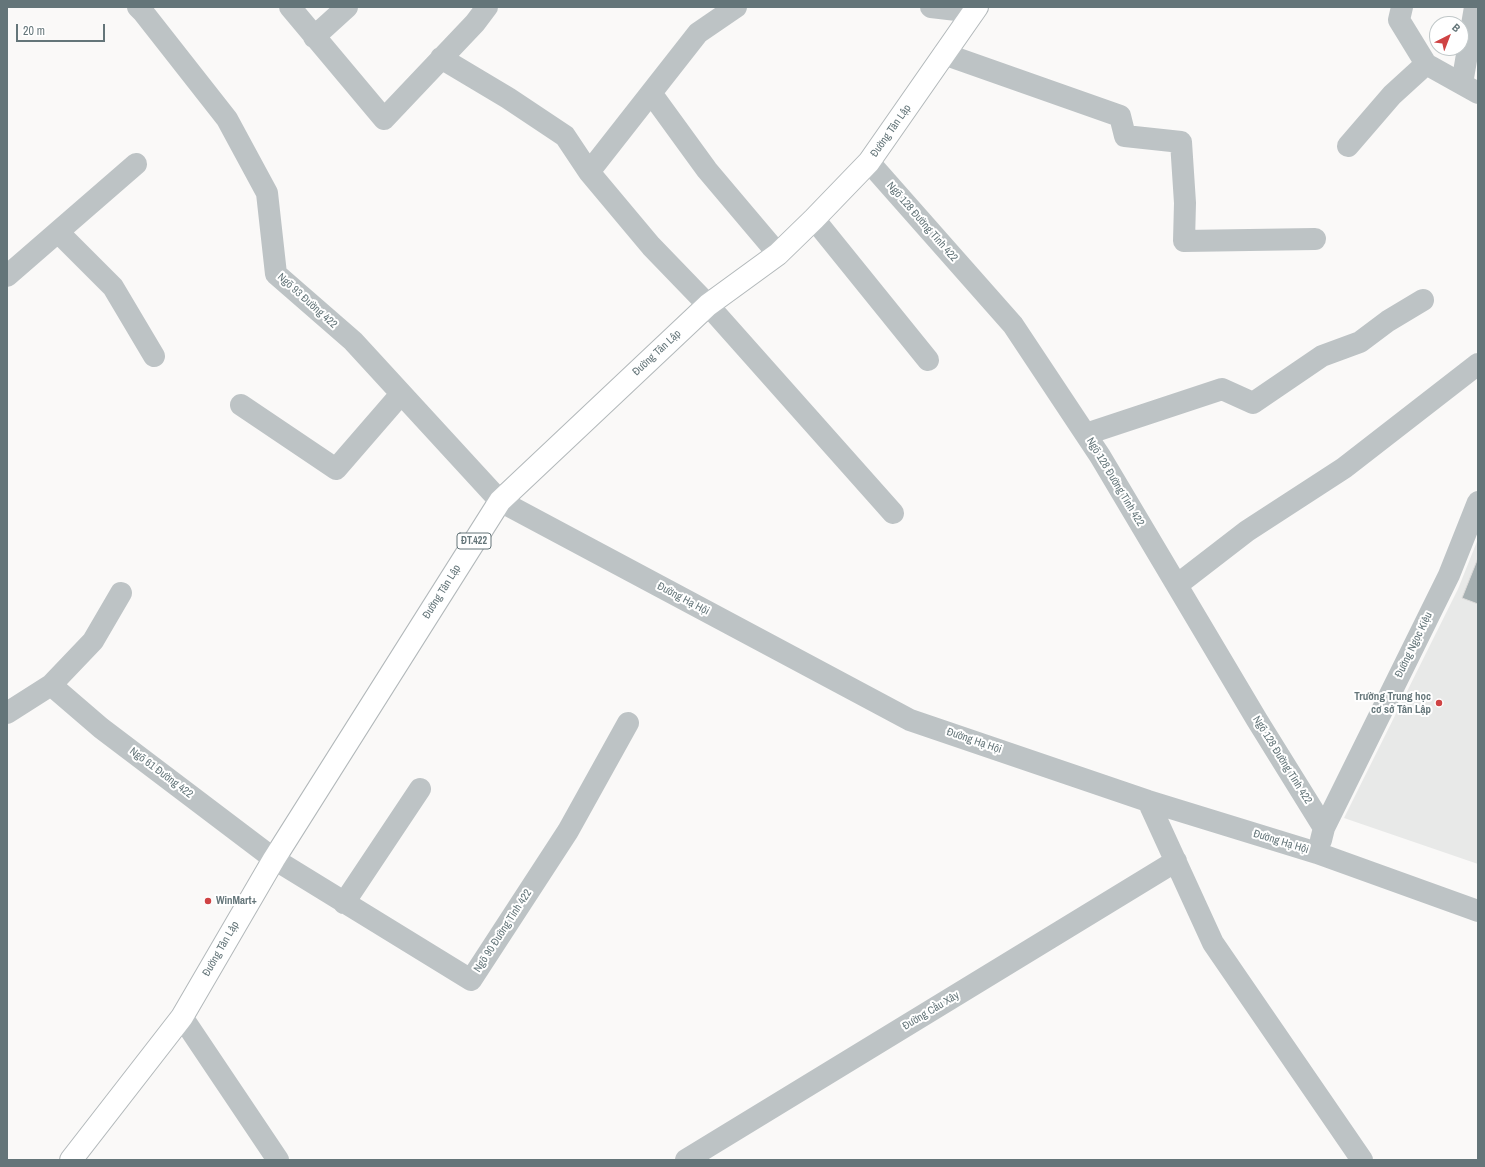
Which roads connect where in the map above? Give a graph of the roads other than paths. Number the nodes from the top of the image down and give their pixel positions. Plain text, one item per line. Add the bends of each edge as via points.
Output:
1 (138, 7) edge
2 (290, 7) edge
3 (347, 7) edge
4 (486, 7) edge
5 (736, 7) edge
6 (931, 7) edge
7 (1402, 7) edge
8 (1475, 7) edge
9 (975, 10) edge
10 (314, 37) junction
11 (944, 54) junction
12 (441, 58) junction
13 (1426, 64) junction
14 (1470, 88) edge
15 (651, 93) junction
16 (1348, 146) dead end
17 (869, 162) junction
18 (136, 164) dead end
19 (589, 172) junction
20 (814, 219) junction
21 (58, 232) junction
22 (1315, 239) dead end
23 (778, 254) junction
24 (7, 276) edge
25 (1423, 300) dead end
26 (708, 305) junction
27 (154, 356) dead end
28 (928, 360) dead end
29 (1478, 364) edge
30 (401, 394) junction
31 (241, 405) dead end
32 (1086, 434) junction
33 (500, 501) junction
34 (1478, 502) edge
35 (894, 513) dead end
36 (1176, 585) junction
37 (121, 593) dead end
38 (51, 685) junction
39 (7, 713) edge
40 (628, 723) dead end
41 (420, 789) dead end
42 (1148, 800) junction
43 (1324, 828) junction
44 (1317, 853) junction
45 (274, 859) junction
46 (1176, 861) junction
47 (344, 903) junction
48 (1478, 910) edge
49 (182, 1017) junction
50 (71, 1160) edge
51 (278, 1160) edge
52 (686, 1160) edge
53 (1362, 1160) edge

1 - 30 street, Ngõ 93 Đường 422 via 227,118 267,192 276,274 353,341
2 - 10 street
3 - 10 street
4 - 12 street via 475,23
5 - 15 street via 698,33
6 - 9 street
7 - 13 street via 1399,20
8 - 14 street
9 - 11 main road, Đường Tân Lập / ĐT.422
10 - 12 street via 384,119
11 - 17 main road, Đường Tân Lập / ĐT.422
11 - 22 street via 1120,116 1126,136 1181,142 1185,203 1184,241
12 - 19 street via 565,136
13 - 14 street
13 - 16 street via 1392,95
15 - 19 street
15 - 23 street via 706,170
17 - 20 main road, Đường Tân Lập / ĐT.422
17 - 32 street, Ngõ 128 Đường Tỉnh 422 via 1012,325
18 - 21 street
19 - 26 street via 651,246
20 - 23 main road, Đường Tân Lập / ĐT.422
20 - 28 street
21 - 24 street
21 - 27 street via 113,287
23 - 26 main road, Đường Tân Lập / ĐT.422
25 - 32 street via 1360,342 1322,356 1253,403 1222,389
26 - 33 main road, Đường Tân Lập / ĐT.422
26 - 35 street
29 - 36 street via 1344,468 1247,531
30 - 31 street via 336,469
30 - 33 street, Ngõ 93 Đường 422
32 - 36 street, Ngõ 128 Đường Tỉnh 422
33 - 42 street, Đường Hạ Hội via 910,720
33 - 45 main road, Đường Tân Lập / ĐT.422
34 - 43 street, Đường Ngọc Kiệu via 1449,575
36 - 43 street, Ngõ 128 Đường Tỉnh 422
37 - 38 street via 93,641
38 - 39 street
38 - 45 street, Ngõ 61 Đường 422 via 101,728
40 - 47 street, Ngõ 90 Đường Tỉnh 422 via 568,832 471,980
41 - 47 street
42 - 44 street, Đường Hạ Hội
42 - 46 street
43 - 44 street, Đường Ngọc Kiệu
44 - 48 street, Đường Hạ Hội
45 - 47 street, Ngõ 90 Đường Tỉnh 422
45 - 49 main road, Đường Tân Lập / ĐT.422
46 - 52 street, Đường Cầu Xây
46 - 53 street via 1213,943
49 - 50 main road, Đường Tân Lập / ĐT.422
49 - 51 street

